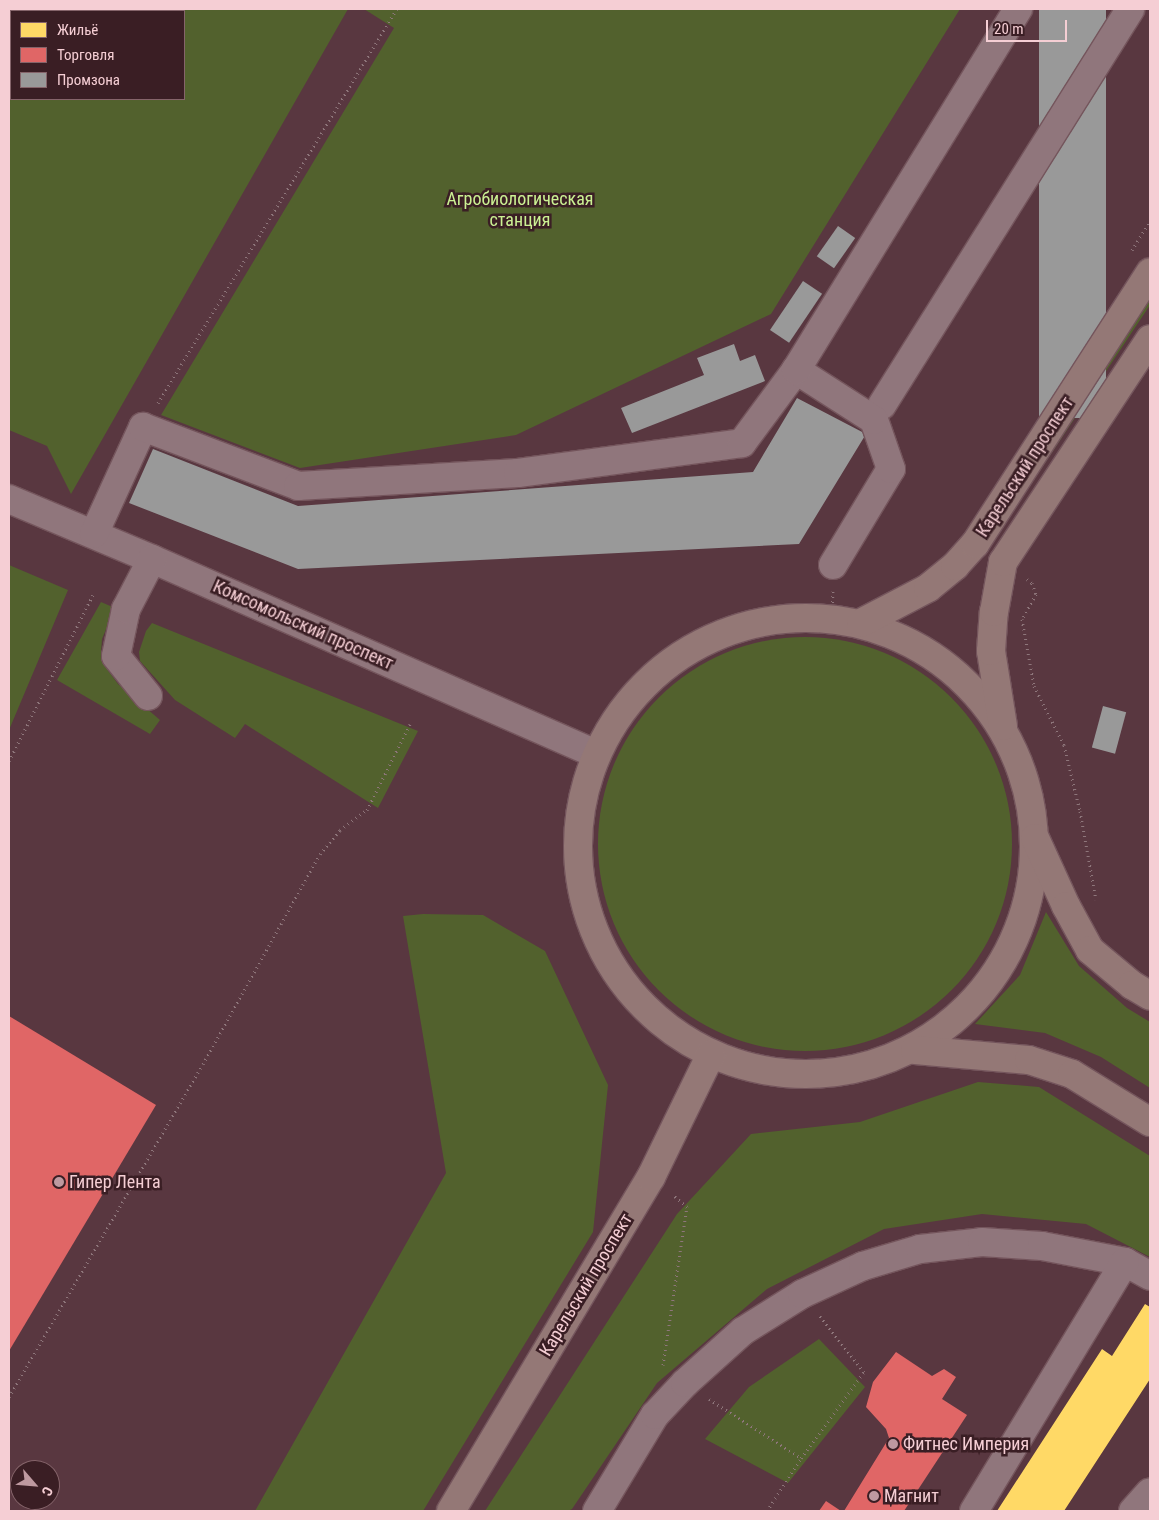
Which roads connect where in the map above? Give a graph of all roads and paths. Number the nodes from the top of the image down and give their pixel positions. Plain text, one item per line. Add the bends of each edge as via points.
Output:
1 (397, 9) edge
2 (1018, 9) edge
3 (1130, 9) edge
4 (1150, 272) edge
5 (1150, 339) edge
6 (796, 370) junction
7 (882, 405) dead end
8 (143, 427) junction
9 (9, 498) edge
10 (94, 534) junction
11 (152, 559) junction
12 (1003, 562) junction
13 (833, 565) dead end
14 (93, 595) dead end
15 (861, 623) junction
16 (148, 696) dead end
17 (410, 724) dead end
18 (1003, 726) junction
19 (596, 754) junction
20 (9, 761) edge
21 (1035, 838) junction
22 (1096, 904) dead end
23 (1150, 996) edge
24 (915, 1050) junction
25 (711, 1054) junction
26 (1150, 1122) edge
27 (651, 1177) junction
28 (1125, 1262) junction
29 (1150, 1276) edge
30 (802, 1294) junction
31 (662, 1367) dead end
32 (685, 1383) junction
33 (9, 1397) edge
34 (801, 1458) junction
35 (1150, 1492) edge
36 (451, 1511) edge
37 (597, 1511) edge
38 (767, 1511) edge
39 (974, 1511) edge
40 (1133, 1511) edge

1 - 8 path
2 - 6 street
3 - 7 street
4 - 15 main road, Карельский проспект via 975,544 928,588
5 - 12 main road, Карельский проспект
6 - 8 street via 742,443 518,473 298,486
6 - 13 street via 874,420 891,469
8 - 10 street
9 - 10 street, Комсомольский проспект
10 - 11 street, Комсомольский проспект
11 - 16 street via 126,609 116,656
11 - 19 street, Комсомольский проспект
12 - 18 main road, Карельский проспект via 991,651
12 - 22 path via 1032,584 1036,594 1022,619 1034,686 1064,745 1080,811
14 - 20 path
15 - 18 main road via 918,646 952,669
15 - 19 main road via 795,617 752,624 702,642 669,663 636,693
17 - 33 path via 367,810 340,830 320,854 203,1064
18 - 21 main road via 1023,774
19 - 25 main road via 577,834 579,881 610,967 655,1020
21 - 23 main road via 1090,950
21 - 24 main road via 1025,909 995,967 960,1016
24 - 25 main road via 868,1070 834,1076 770,1074
24 - 26 main road via 1029,1060 1072,1074
25 - 27 main road, Карельский проспект
27 - 31 path via 687,1207
27 - 36 main road, Карельский проспект
28 - 29 street
28 - 30 street via 1042,1246 982,1242 920,1249 863,1266
28 - 39 street
30 - 32 street via 743,1331
30 - 34 path via 864,1372
32 - 34 path
32 - 37 street via 655,1415
34 - 38 path
35 - 40 street

